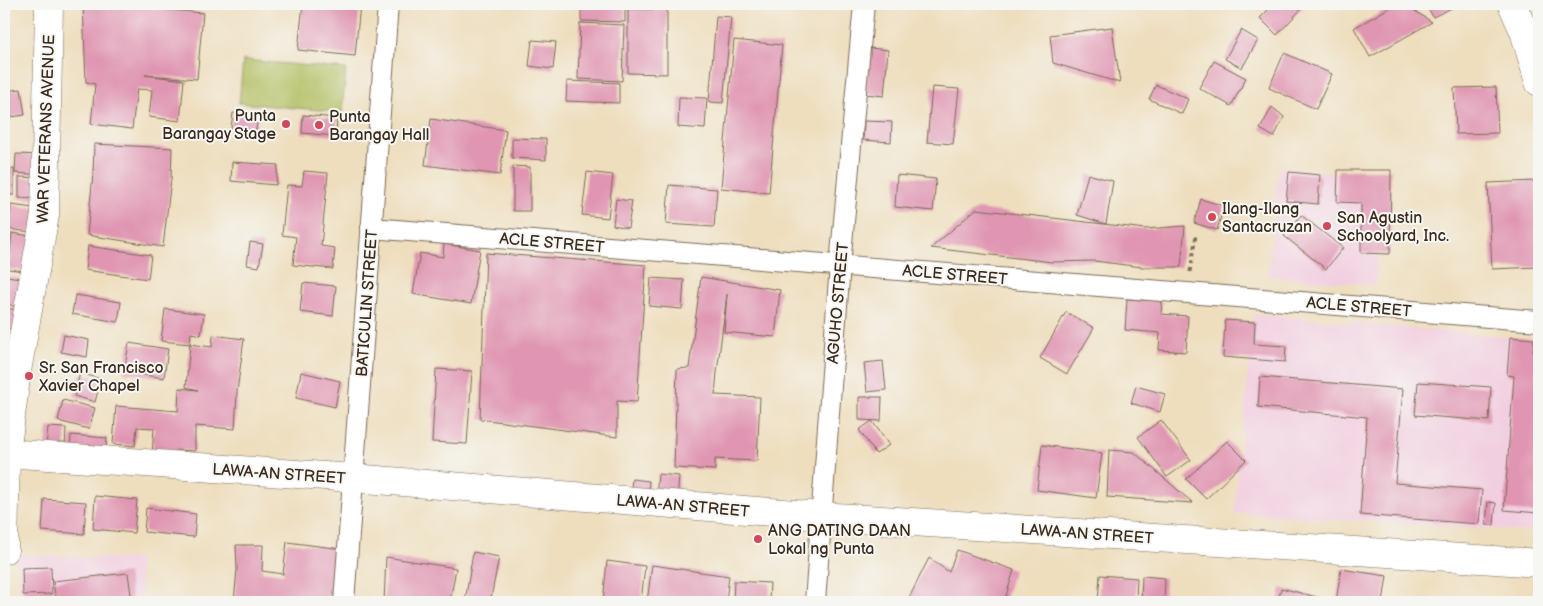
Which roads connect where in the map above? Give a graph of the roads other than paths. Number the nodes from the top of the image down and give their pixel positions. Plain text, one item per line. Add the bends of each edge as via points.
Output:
1 (49, 4) edge
2 (388, 4) edge
3 (864, 4) edge
4 (1512, 4) edge
5 (1539, 82) edge
6 (371, 228) junction
7 (840, 265) junction
8 (1539, 320) edge
9 (6, 453) junction
10 (353, 478) junction
11 (820, 516) junction
12 (4, 550) edge
13 (1539, 563) edge
14 (344, 602) edge
15 (815, 602) edge

1 - 9 street, WAR VETERANS AVENUE via 45,215
2 - 6 street, BATICULIN STREET
3 - 7 street, AGUHO STREET
4 - 5 street via 1524,31
6 - 7 street, ACLE STREET
6 - 10 street, BATICULIN STREET
7 - 8 street, ACLE STREET
7 - 11 street, AGUHO STREET
9 - 10 street, LAWA-AN STREET
9 - 12 street, WAR VETERANS AVENUE
10 - 11 street, LAWA-AN STREET
10 - 14 street, BATICULIN STREET
11 - 13 street, LAWA-AN STREET
11 - 15 street, AGUHO STREET

